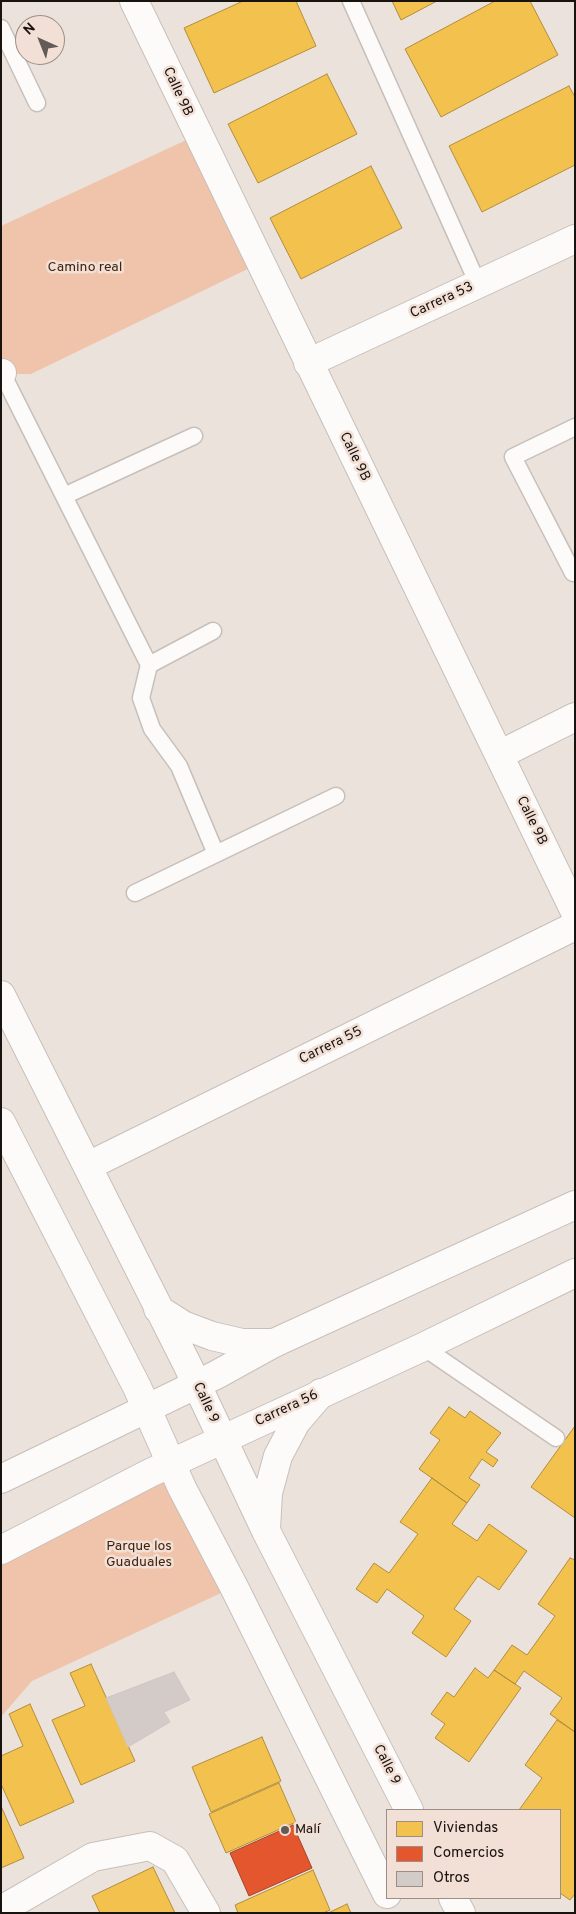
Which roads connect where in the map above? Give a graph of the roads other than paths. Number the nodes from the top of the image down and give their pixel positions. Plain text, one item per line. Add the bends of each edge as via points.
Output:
1 (134, 1) edge
2 (351, 1) edge
3 (1, 28) edge
4 (37, 103) dead end
5 (575, 239) edge
6 (478, 284) junction
7 (308, 363) junction
8 (2, 374) edge
9 (575, 427) edge
10 (194, 436) dead end
11 (64, 496) junction
12 (575, 572) edge
13 (213, 631) dead end
14 (149, 664) junction
15 (575, 717) edge
16 (499, 755) junction
17 (336, 796) dead end
18 (216, 854) junction
19 (135, 893) dead end
20 (575, 912) edge
21 (575, 926) edge
22 (1, 995) edge
23 (1, 1122) edge
24 (88, 1166) junction
25 (575, 1205) edge
26 (575, 1273) edge
27 (158, 1308) junction
28 (274, 1343) junction
29 (423, 1347) junction
30 (197, 1384) junction
31 (321, 1393) junction
32 (146, 1408) junction
33 (556, 1438) dead end
34 (223, 1439) junction
35 (171, 1463) junction
36 (1, 1479) edge
37 (266, 1531) junction
38 (1, 1550) edge
39 (408, 1809) edge
40 (386, 1892) edge
41 (390, 1899) edge
42 (454, 1899) edge
43 (1, 1910) edge
44 (206, 1913) edge
45 (397, 1913) edge
46 (461, 1913) edge

1 - 7 street, Calle 9B
2 - 6 lane
3 - 4 lane
5 - 6 street, Carrera 53
6 - 7 street, Carrera 53
7 - 16 street, Calle 9B
8 - 11 lane
9 - 12 lane via 513,458
10 - 11 lane
11 - 14 lane
13 - 14 lane
14 - 18 lane via 141,698 152,729 179,766
15 - 16 street
16 - 20 street, Calle 9B
17 - 18 lane
18 - 19 lane
21 - 24 street, Carrera 55
22 - 24 street, Calle 9
23 - 32 street
24 - 27 street, Calle 9
25 - 28 street
26 - 29 street, Carrera 56
27 - 28 street via 183,1325 212,1336 242,1343
27 - 30 street, Calle 9
28 - 30 street
29 - 31 street, Carrera 56
29 - 33 lane
30 - 32 street
30 - 34 street, Calle 9
31 - 34 street, Carrera 56
31 - 37 street via 296,1422 278,1456 268,1493
32 - 35 street
32 - 36 street
34 - 35 street, Carrera 56
34 - 37 street, Calle 9
35 - 38 street, Carrera 56 via 97,1498
35 - 40 street
37 - 39 street, Calle 9
41 - 45 street
42 - 46 street
43 - 44 street via 93,1857 150,1846 175,1860

